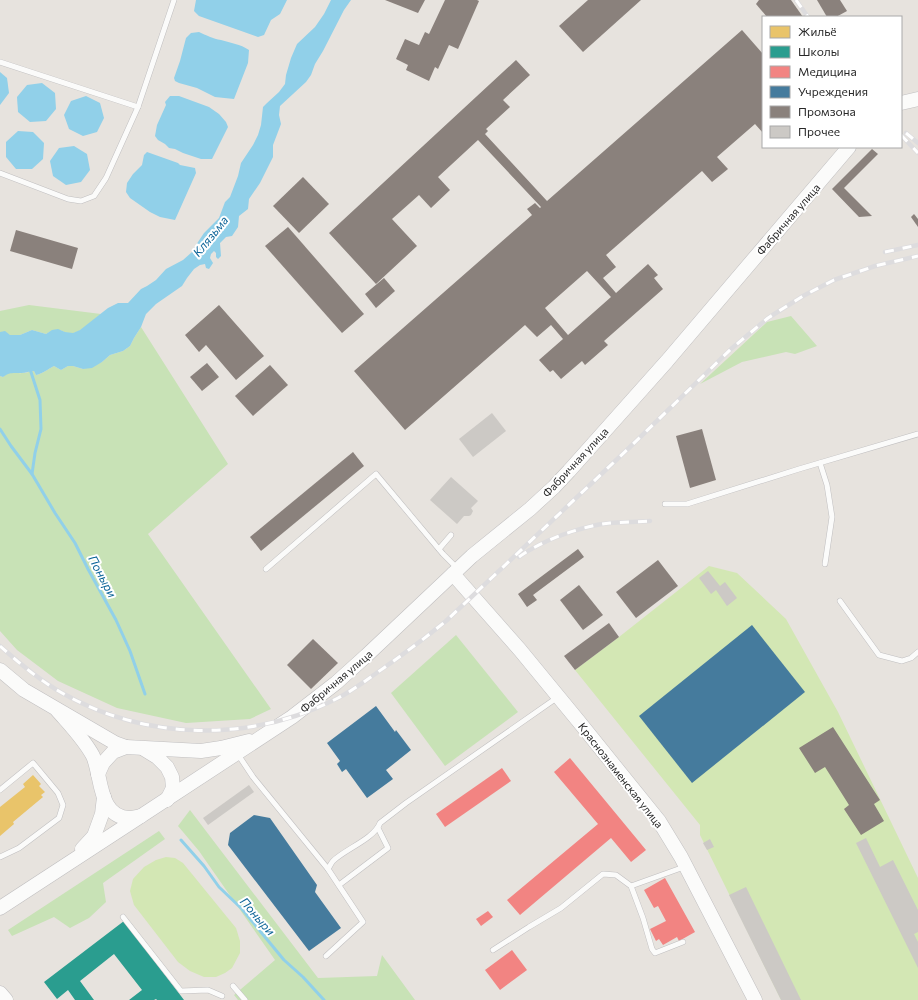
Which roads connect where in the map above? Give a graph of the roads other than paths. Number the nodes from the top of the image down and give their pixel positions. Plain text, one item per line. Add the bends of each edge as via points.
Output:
1 (174, 0) edge
2 (0, 62) edge
3 (918, 99) edge
4 (902, 103) edge
5 (138, 107) junction
6 (848, 148) edge
7 (0, 173) edge
8 (918, 434) edge
9 (820, 463) junction
10 (666, 504) dead end
11 (451, 535) dead end
12 (439, 549) junction
13 (825, 564) dead end
14 (266, 569) dead end
15 (456, 571) junction
16 (840, 601) dead end
17 (918, 652) edge
18 (0, 670) edge
19 (559, 697) junction
20 (57, 710) junction
21 (261, 737) junction
22 (126, 747) junction
23 (144, 748) junction
24 (237, 753) junction
25 (98, 774) junction
26 (0, 790) edge
27 (104, 797) junction
28 (162, 803) junction
29 (141, 816) junction
30 (378, 828) junction
31 (0, 857) edge
32 (73, 860) junction
33 (686, 866) junction
34 (328, 869) junction
35 (339, 885) junction
36 (631, 886) junction
37 (0, 908) edge
38 (123, 916) dead end
39 (683, 942) dead end
40 (493, 950) dead end
41 (326, 956) dead end
42 (234, 986) dead end
43 (0, 993) edge
44 (222, 996) dead end
45 (6, 1000) edge
46 (245, 1000) edge
47 (755, 1000) edge

1 - 5 lane
2 - 5 lane
3 - 4 street
5 - 7 lane via 106,178 94,196 81,201 68,199
6 - 15 street, Фабричная улица via 667,361 569,471 530,509
8 - 9 lane
9 - 10 lane via 688,504
9 - 13 lane via 827,485 832,517
11 - 12 lane
12 - 14 lane via 376,474
12 - 15 lane
15 - 19 street, Краснознаменская улица
15 - 21 street, Фабричная улица via 336,683
16 - 17 lane via 880,655 902,661
18 - 20 street via 24,690
19 - 30 lane via 406,803 380,823
19 - 33 street, Краснознаменская улица via 659,821
20 - 22 street
20 - 25 street, Фабричная улица via 81,737 93,757
21 - 23 street, Фабричная улица via 241,744 201,751
21 - 24 street, Фабричная улица
22 - 23 street, Фабричная улица
22 - 25 street via 112,752
23 - 28 street via 167,767 172,777 173,788
24 - 28 street, Фабричная улица
24 - 34 lane via 253,777
25 - 27 street, Фабричная улица
26 - 31 lane via 32,763 58,792 63,805 59,818 18,848
27 - 29 street, Фабричная улица via 117,815 128,818
27 - 32 street, Фабричная улица via 102,814 94,836
28 - 29 street, Фабричная улица
29 - 32 street, Фабричная улица
30 - 34 lane via 332,861
30 - 35 lane via 388,848
32 - 37 street, Фабричная улица
33 - 36 lane
33 - 47 street, Краснознаменская улица
34 - 35 lane
35 - 41 lane via 363,922
36 - 39 lane via 655,953
36 - 40 lane via 616,875 603,874 561,908
38 - 44 lane via 181,991 208,990
42 - 46 lane
43 - 45 street

